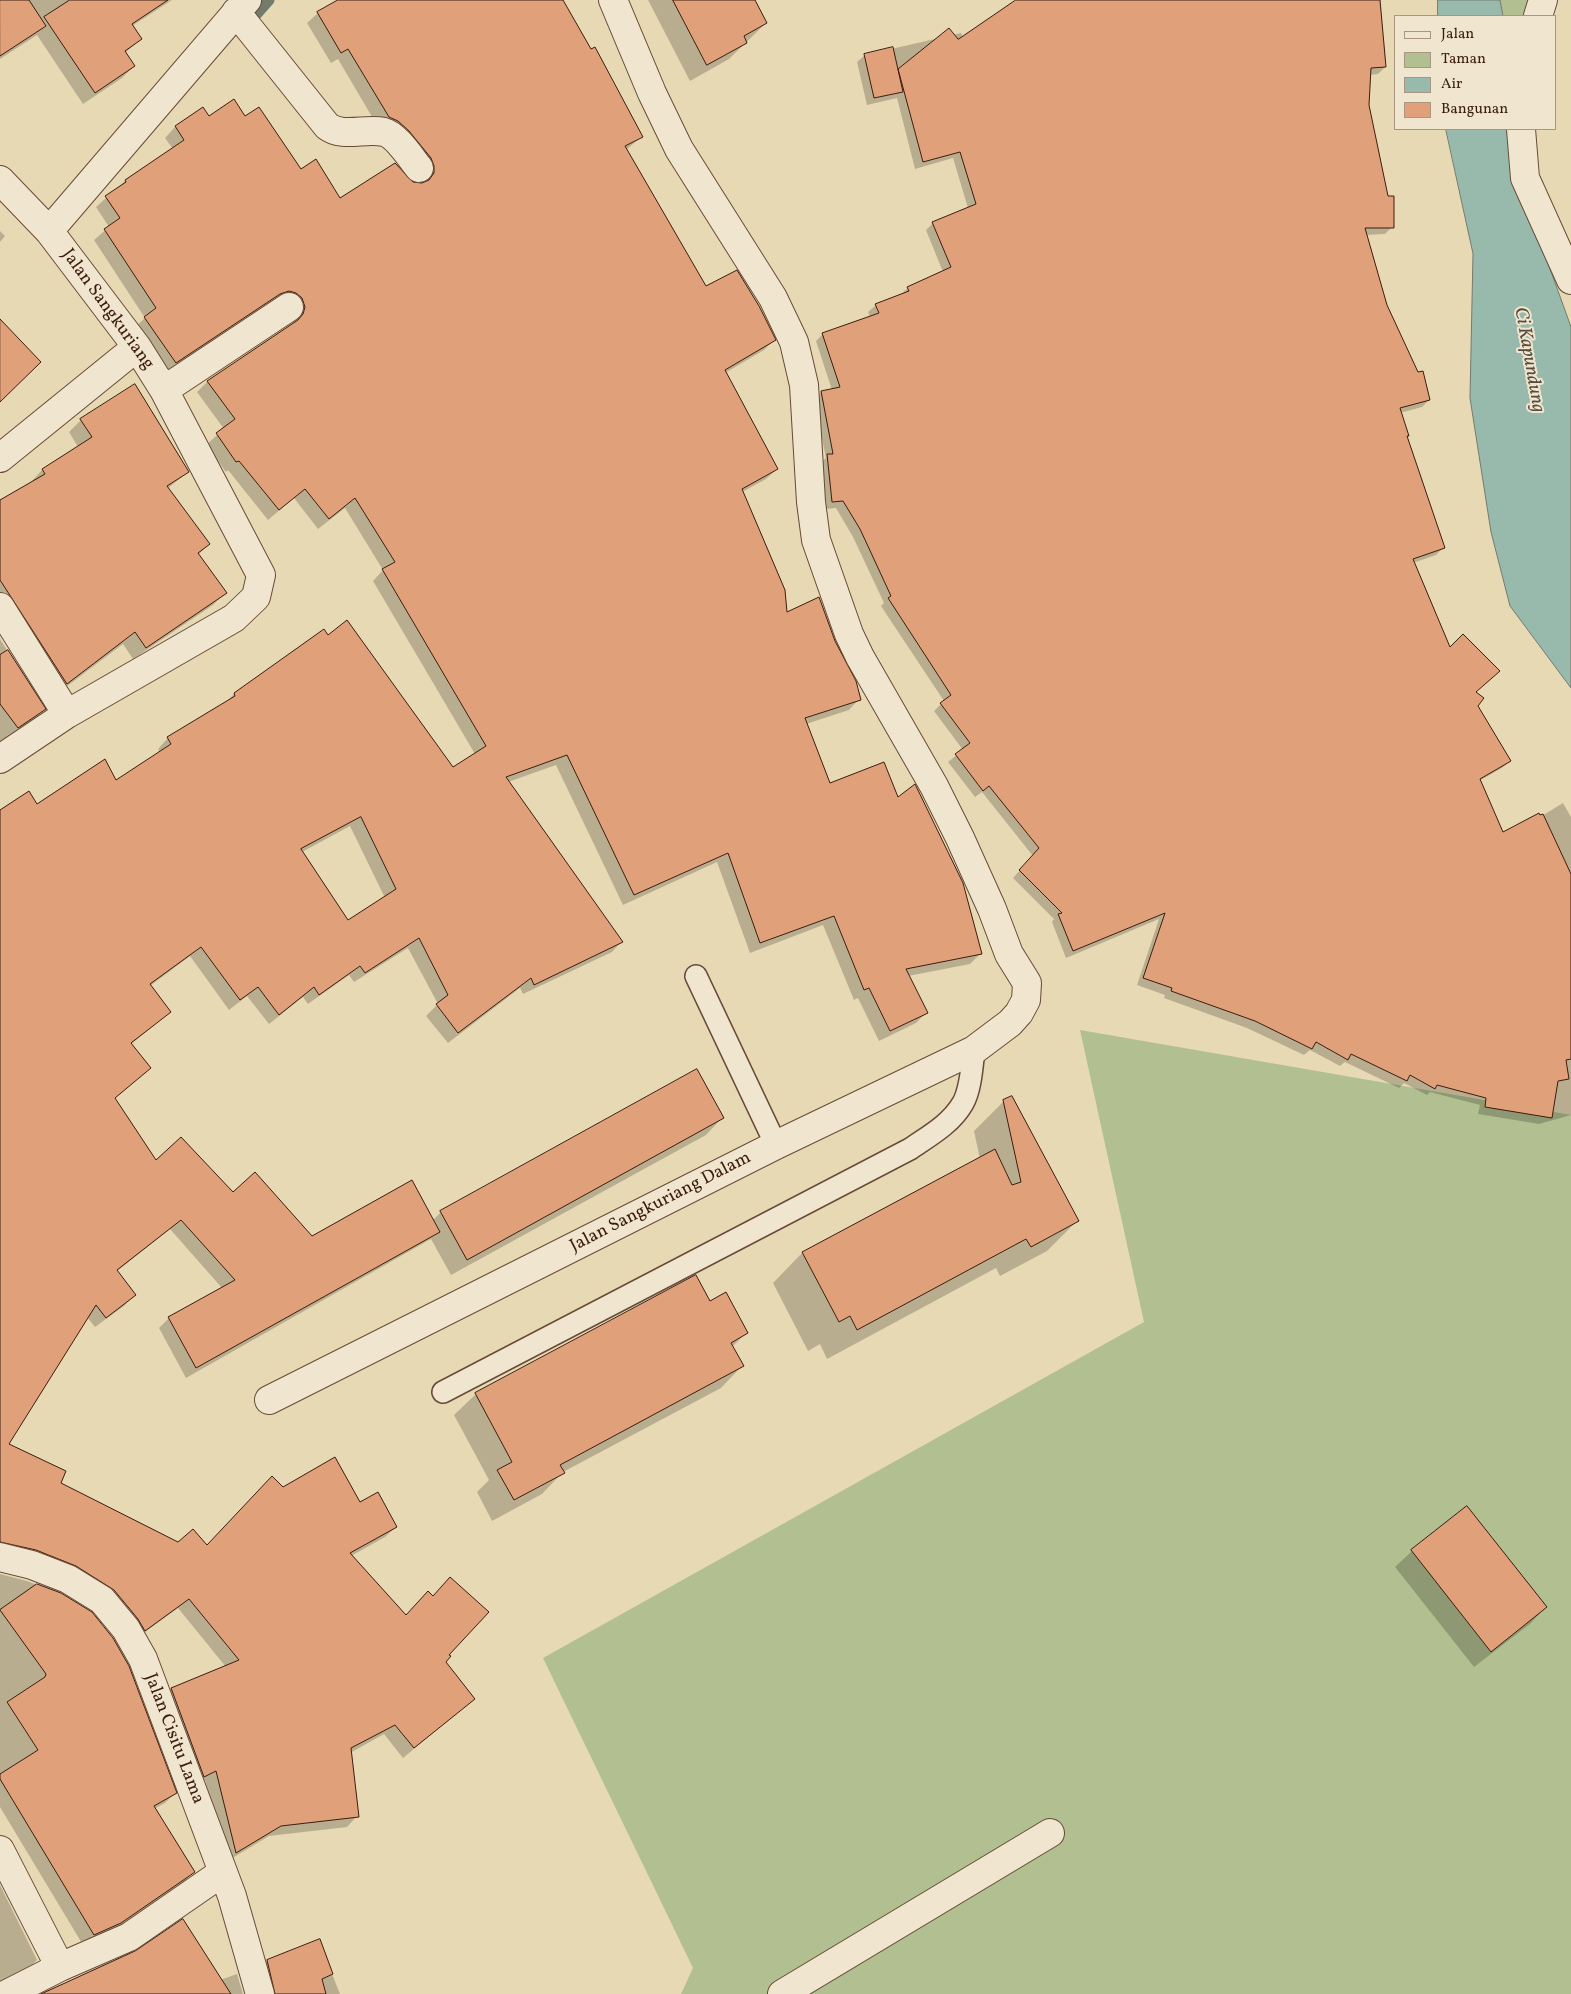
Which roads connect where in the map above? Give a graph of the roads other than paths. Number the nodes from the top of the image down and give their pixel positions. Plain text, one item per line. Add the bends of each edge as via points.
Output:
1 (614, 0) edge
2 (1542, 0) edge
3 (241, 6) edge
4 (1538, 15) edge
5 (1521, 130) edge
6 (419, 168) dead end
7 (0, 180) edge
8 (49, 231) junction
9 (1571, 280) edge
10 (289, 307) dead end
11 (137, 347) junction
12 (164, 390) junction
13 (0, 458) edge
14 (0, 607) edge
15 (68, 714) junction
16 (0, 759) edge
17 (696, 976) dead end
18 (974, 1050) junction
19 (776, 1145) junction
20 (443, 1392) dead end
21 (269, 1400) dead end
22 (0, 1556) edge
23 (1050, 1833) dead end
24 (0, 1850) edge
25 (223, 1872) junction
26 (60, 1967) junction
27 (7, 1994) edge
28 (260, 1994) edge
29 (782, 1994) edge

1 - 18 street, Jalan Sangkuriang Dalam via 679,149 773,298 794,342 804,385 816,540 849,634 934,786 974,868 1009,954 1026,983 1026,1000 1019,1014
2 - 4 street
3 - 6 street via 326,126 334,131 384,132 395,139
3 - 8 street
5 - 9 street via 1525,178
7 - 8 street, Jalan Sangkuriang
8 - 11 street, Jalan Sangkuriang
10 - 12 street
11 - 12 street, Jalan Sangkuriang
11 - 13 street
12 - 15 street, Jalan Sangkuriang via 261,575 256,597 234,618
14 - 15 street
15 - 16 street, Jalan Sangkuriang
17 - 19 lane
18 - 19 street, Jalan Sangkuriang Dalam
18 - 20 lane via 972,1074 963,1103 944,1126 910,1149
19 - 21 street, Jalan Sangkuriang Dalam
22 - 25 street, Jalan Cisitu Lama via 68,1580 102,1600 126,1629 143,1659
23 - 29 street
24 - 26 street
25 - 26 street via 129,1937
25 - 28 street, Jalan Cisitu Lama
26 - 27 street

